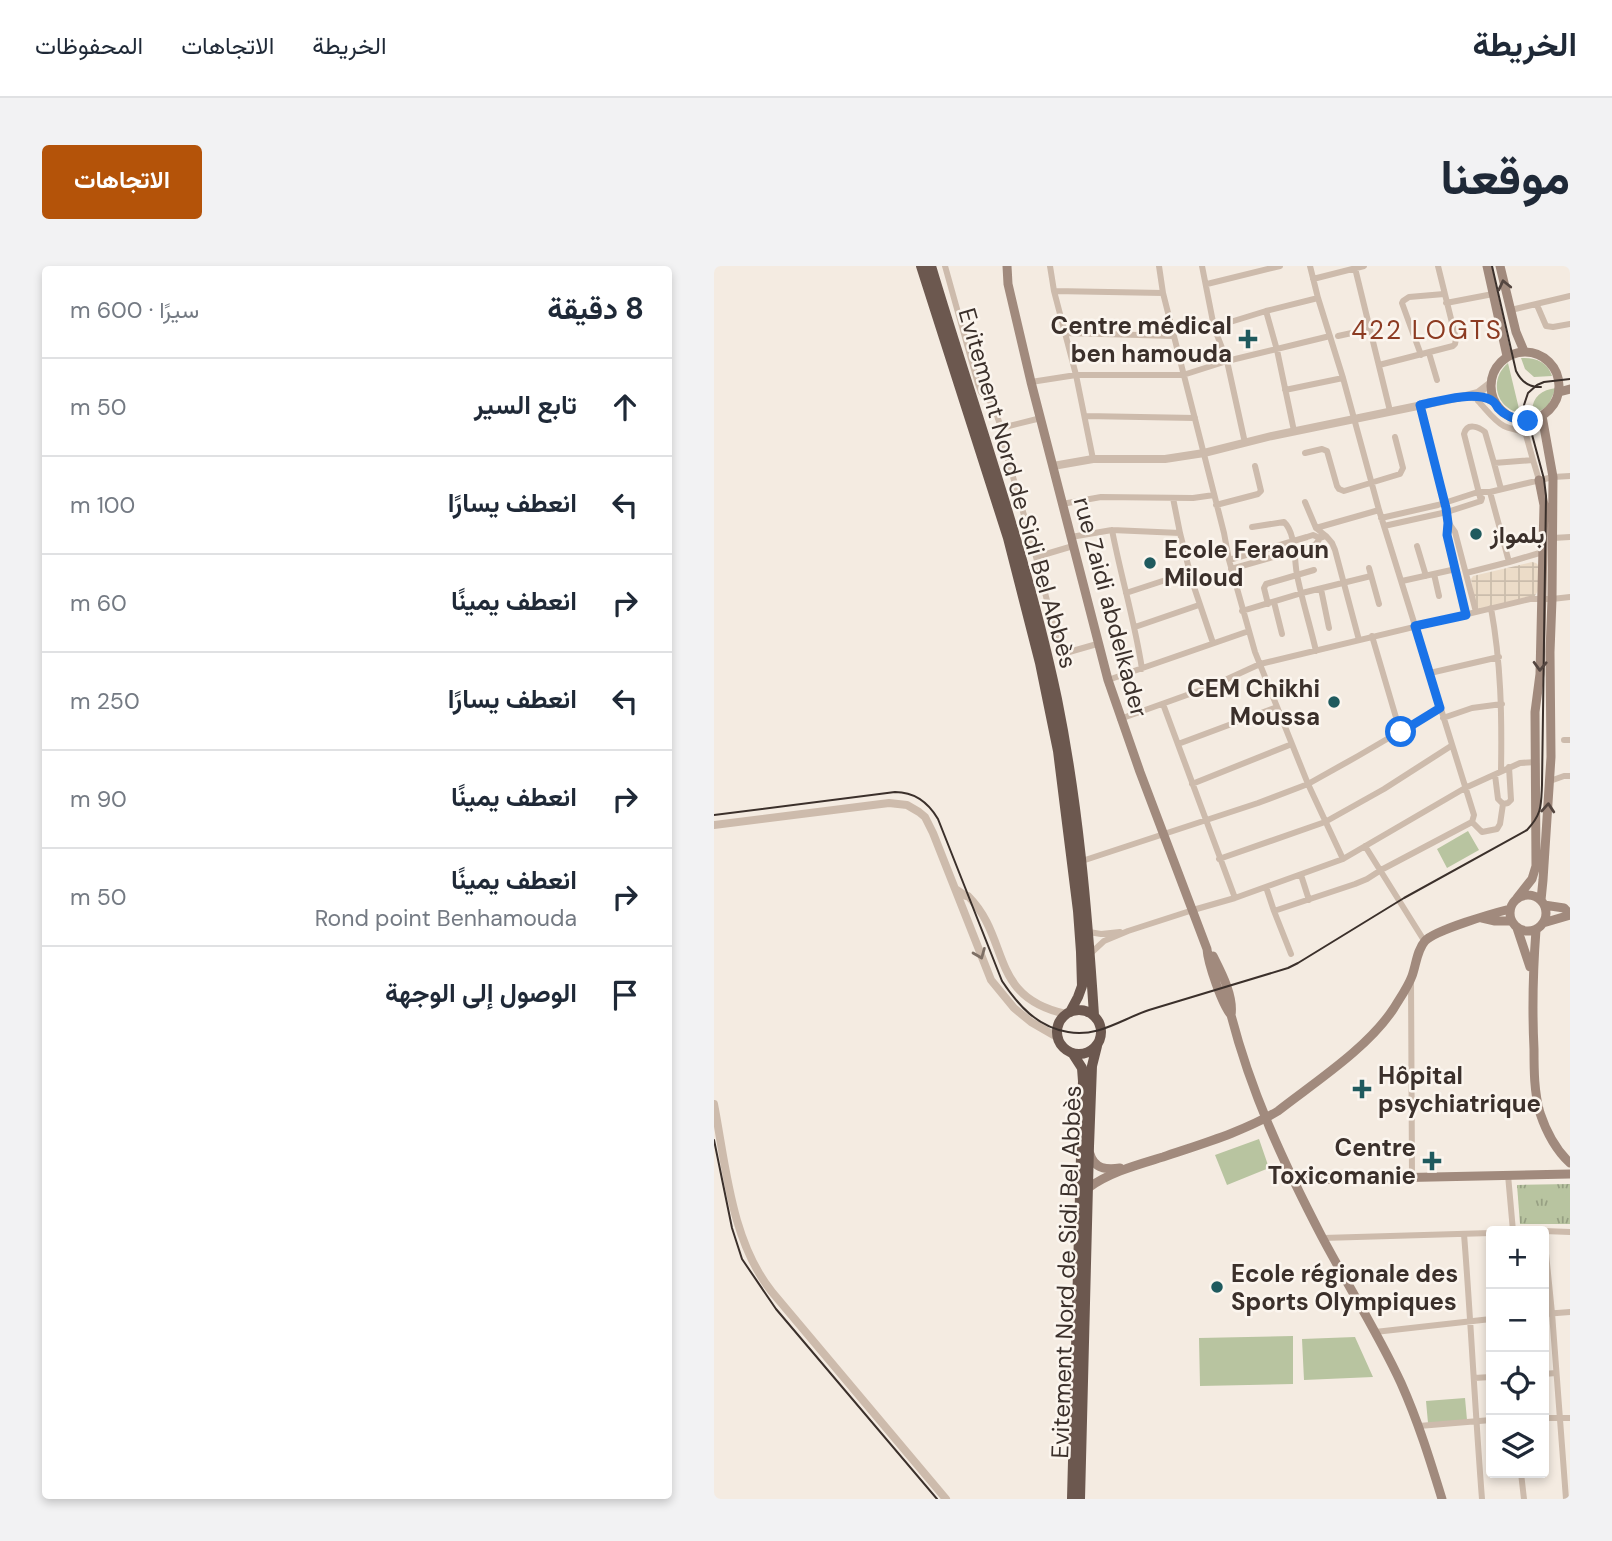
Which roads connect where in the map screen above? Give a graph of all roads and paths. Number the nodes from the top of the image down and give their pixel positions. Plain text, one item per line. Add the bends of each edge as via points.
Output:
1 (921, 266) edge
2 (932, 266) edge
3 (939, 266) edge
4 (945, 266) edge
5 (1007, 266) edge
6 (1050, 266) edge
7 (1159, 266) edge
8 (1202, 266) edge
9 (1280, 266) edge
10 (1310, 266) edge
11 (1364, 266) edge
12 (1438, 266) edge
13 (1487, 266) edge
14 (1500, 266) edge
15 (1355, 268) edge
16 (1313, 279) junction
17 (1207, 284) junction
18 (1054, 291) junction
19 (1163, 293) junction
20 (1444, 293) junction
21 (1493, 294) junction
22 (1570, 296) edge
23 (1318, 298) junction
24 (1446, 303) junction
25 (1537, 305) junction
26 (1511, 310) junction
27 (1266, 311) junction
28 (1570, 324) edge
29 (1214, 327) junction
30 (1370, 329) junction
31 (1066, 333) junction
32 (1174, 336) junction
33 (1330, 336) junction
34 (1338, 336) dead end
35 (1277, 350) junction
36 (1524, 351) junction
37 (1425, 354) junction
38 (1507, 356) junction
39 (1227, 361) junction
40 (1379, 365) junction
41 (1076, 375) junction
42 (1183, 375) junction
43 (1570, 376) edge
44 (1343, 378) junction
45 (1559, 379) junction
46 (1437, 380) dead end
47 (1031, 382) junction
48 (1491, 383) junction
49 (1285, 390) junction
50 (1570, 390) edge
51 (1559, 392) junction
52 (1466, 397) junction
53 (1477, 397) junction
54 (1494, 402) junction
55 (1420, 405) junction
56 (1390, 411) junction
57 (1085, 416) junction
58 (1542, 416) junction
59 (1041, 418) junction
60 (1195, 418) junction
61 (1354, 419) junction
62 (1001, 428) junction
63 (1294, 431) junction
64 (1395, 437) dead end
65 (1244, 443) junction
66 (1204, 453) junction
67 (1305, 453) dead end
68 (1093, 459) junction
69 (1533, 460) junction
70 (1494, 463) junction
71 (1053, 466) junction
72 (1255, 466) dead end
73 (1570, 476) edge
74 (1553, 477) junction
75 (1539, 480) junction
76 (1372, 483) junction
77 (1502, 489) junction
78 (1214, 495) junction
79 (1483, 495) junction
80 (1173, 498) junction
81 (1306, 502) dead end
82 (1444, 503) junction
83 (1062, 504) junction
84 (1216, 505) junction
85 (1447, 512) junction
86 (1380, 514) junction
87 (1448, 523) junction
88 (1384, 526) junction
89 (1252, 527) dead end
90 (1316, 527) junction
91 (1112, 530) junction
92 (1180, 534) junction
93 (1323, 537) junction
94 (1570, 537) edge
95 (1553, 538) junction
96 (1072, 541) junction
97 (1292, 542) junction
98 (1417, 546) dead end
99 (1295, 551) junction
100 (1543, 552) junction
101 (1035, 553) junction
102 (1020, 554) junction
103 (1229, 560) junction
104 (1509, 562) junction
105 (1369, 568) dead end
106 (1231, 569) junction
107 (1314, 570) dead end
108 (1190, 572) junction
109 (1456, 572) junction
110 (1466, 573) junction
111 (1297, 574) junction
112 (1430, 575) junction
113 (1371, 576) junction
114 (1402, 581) junction
115 (1344, 583) junction
116 (1321, 589) junction
117 (1126, 593) junction
118 (1302, 593) junction
119 (1439, 596) dead end
120 (1570, 597) edge
121 (1541, 598) junction
122 (1552, 599) junction
123 (1271, 603) junction
124 (1379, 604) dead end
125 (1199, 605) junction
126 (1491, 608) junction
127 (1242, 611) junction
128 (1476, 612) junction
129 (1466, 615) junction
130 (1415, 626) junction
131 (1135, 627) junction
132 (1329, 628) dead end
133 (1249, 631) junction
134 (1282, 634) dead end
135 (1372, 636) junction
136 (1359, 640) junction
137 (1213, 643) junction
138 (1097, 644) junction
139 (1316, 651) junction
140 (1499, 657) junction
141 (1260, 664) junction
142 (1142, 669) junction
143 (1430, 673) junction
144 (1108, 680) junction
145 (1163, 704) junction
146 (1502, 704) junction
147 (1277, 707) junction
148 (1440, 708) junction
149 (1443, 718) junction
150 (1120, 719) junction
151 (1401, 732) junction
152 (1178, 744) junction
153 (1292, 744) junction
154 (1451, 746) junction
155 (1536, 762) junction
156 (1509, 767) junction
157 (1498, 773) junction
158 (1570, 776) edge
159 (1550, 781) junction
160 (1192, 783) junction
161 (1308, 784) junction
162 (1465, 788) junction
163 (1503, 804) junction
164 (1205, 820) junction
165 (1325, 822) junction
166 (1472, 822) junction
167 (714, 825) edge
168 (1164, 834) junction
169 (1365, 846) junction
170 (1219, 859) junction
171 (1343, 859) junction
172 (1082, 861) junction
173 (1381, 870) junction
174 (1301, 875) junction
175 (1266, 887) junction
176 (957, 890) junction
177 (1235, 898) junction
178 (1517, 898) junction
179 (1309, 900) junction
180 (1542, 902) junction
181 (976, 903) junction
182 (964, 909) junction
183 (1193, 909) junction
184 (1510, 909) junction
185 (1274, 911) junction
186 (1570, 914) edge
187 (1482, 918) junction
188 (1544, 923) junction
189 (1514, 925) junction
190 (1536, 930) junction
191 (1128, 931) junction
192 (1089, 932) junction
193 (1425, 942) junction
194 (1090, 954) junction
195 (1292, 954) dead end
196 (1532, 975) junction
197 (1412, 978) junction
198 (1068, 1013) junction
199 (1094, 1015) junction
200 (1057, 1037) junction
201 (1097, 1046) junction
202 (1073, 1054) junction
203 (714, 1104) edge
204 (1265, 1119) junction
205 (1089, 1146) junction
206 (1570, 1163) edge
207 (1129, 1167) junction
208 (1570, 1174) edge
209 (1508, 1175) junction
210 (1412, 1176) junction
211 (1293, 1180) junction
212 (1088, 1188) junction
213 (1513, 1226) edge
214 (1570, 1232) edge
215 (1486, 1233) edge
216 (1549, 1233) edge
217 (1464, 1234) junction
218 (1323, 1238) junction
219 (1570, 1312) edge
220 (1549, 1314) edge
221 (1486, 1320) edge
222 (1471, 1321) junction
223 (1549, 1321) edge
224 (1375, 1332) junction
225 (1556, 1373) junction
226 (1549, 1374) edge
227 (1486, 1377) edge
228 (1474, 1378) junction
229 (1549, 1418) edge
230 (1570, 1418) edge
231 (1559, 1419) junction
232 (1486, 1421) edge
233 (1476, 1422) junction
234 (1419, 1426) junction
235 (1522, 1478) edge
236 (946, 1499) edge
237 (1072, 1499) edge
238 (1080, 1499) edge
239 (1442, 1499) edge
240 (1482, 1499) edge
241 (1524, 1499) edge
242 (1566, 1499) edge

1 - 198 highway, Evitement Nord de Sidi Bel Abbès via 1008,538 1058,751 1078,911 1082,986
2 - 3 main road
2 - 102 highway, Evitement Nord de Sidi Bel Abbès
4 - 62 street via 978,384 994,406
5 - 47 main road, rue Zaidi abdelkader
6 - 18 street
7 - 19 street
8 - 17 street
9 - 17 street
10 - 16 street
11 - 15 street
12 - 20 street
13 - 21 main road
26 -> 14 main road
15 - 16 street
15 - 30 street
16 - 23 street
17 - 29 street
18 - 19 street
18 - 31 street
19 - 32 street
20 - 24 street
20 - 37 street via 1409,297 1402,303
21 - 24 street
21 - 38 main road
22 - 25 street
23 - 27 street
23 - 33 street
24 - 37 street via 1455,344
25 - 26 street
25 - 28 street via 1546,326
26 - 36 main road
27 - 29 street
27 - 35 street
29 - 39 street
30 - 34 street
30 - 40 street
31 - 32 street
31 - 41 street
32 - 42 street
33 - 35 street
33 - 44 street
35 - 39 street
35 - 49 street
36 - 38 main road
36 - 45 main road via 1550,362
37 - 40 street
37 - 46 street
38 - 48 main road via 1493,372
39 - 42 street
39 - 65 street
40 - 56 street
41 - 42 street
41 - 47 street
41 - 57 street
42 - 60 street
43 - 45 main road
44 - 49 street
44 - 61 street
45 - 51 main road
47 - 59 main road, rue Zaidi abdelkader
48 - 52 street
48 - 54 main road
49 - 63 street
50 - 51 main road
51 - 58 main road
52 - 53 street
52 - 55 street
53 - 54 street
53 - 69 street via 1494,419 1527,435
54 - 58 main road via 1512,418 1528,421
55 - 56 street
55 - 82 street
56 - 61 street
57 - 60 street
57 - 68 street
58 - 74 main road
59 - 62 street
59 - 71 main road, rue Zaidi abdelkader
60 - 66 street
61 - 63 street
61 - 76 street
62 - 101 street
63 - 65 street
64 - 76 street via 1402,471
65 - 66 street
66 - 68 street via 1165,459
66 - 78 street
67 - 76 street via 1327,452 1341,490
68 - 71 street
69 - 70 street
69 - 75 street
70 - 77 street
70 - 79 street via 1485,432 1475,426 1465,430
71 - 83 main road, rue Zaidi abdelkader
72 - 84 street via 1261,491
73 - 74 street
74 - 75 street
74 - 95 main road
75 - 77 street
75 - 100 main road via 1544,505
76 - 86 street
77 - 79 street
78 - 80 street
78 - 84 street
79 - 82 street
79 - 85 street
79 - 104 street
80 - 83 street via 1101,498
80 - 92 street
81 - 90 street
82 - 85 street
82 - 86 street
83 - 96 main road, rue Zaidi abdelkader
84 - 103 street
85 - 87 street
85 - 88 street
86 - 88 street
86 - 90 street
87 - 109 street
87 - 110 street via 1455,532
88 - 114 street
89 - 97 street via 1284,522
90 - 93 street
91 - 92 street
91 - 96 street
91 - 117 street
92 - 108 street
93 - 97 street
93 - 99 street
93 - 115 street via 1332,543
94 - 95 street
95 - 122 main road
96 - 101 street
96 - 138 main road, rue Zaidi abdelkader
97 - 99 street
97 - 103 street
98 - 112 street
99 - 106 street
99 - 111 street
100 - 104 street
100 - 121 main road
101 - 102 street
101 - 138 street via 1060,652
102 - 172 highway, Evitement Nord de Sidi Bel Abbès via 1064,735
103 - 106 street
104 - 110 street
105 - 113 street
106 - 127 street
107 - 111 street
108 - 117 street
108 - 125 street
109 - 110 street
109 - 112 street
109 - 129 street
110 - 128 street
111 - 118 street
111 - 123 street via 1265,585
112 - 114 street
112 - 119 street
113 - 115 street
113 - 124 street
114 - 130 street
115 - 116 street
115 - 136 street
116 - 118 street
116 - 132 street
117 - 131 street
118 - 123 street
118 - 139 street
120 - 122 street
121 - 122 street
121 - 126 street
121 -> 155 main road
122 - 159 main road
123 - 127 street
123 - 134 street
125 - 131 street
125 - 137 street
126 - 128 street
126 - 140 street
127 - 133 street
128 - 129 street
129 - 130 street
130 - 135 street
130 - 143 street
131 - 142 street
133 - 137 street
133 - 141 street
135 - 136 street
135 - 151 street
136 - 139 street
137 - 142 street
138 - 144 main road, rue Zaidi abdelkader
139 - 141 street
140 - 143 street
140 - 146 street
141 - 145 street
141 - 147 street
142 - 144 street
143 - 148 street
144 - 150 main road, rue Zaidi abdelkader
145 - 150 street
145 - 152 street
146 - 149 street
146 - 157 street
147 - 152 street
147 - 153 street
148 - 149 street
148 - 151 street
149 - 154 street
150 - 168 main road, rue Zaidi abdelkader
151 - 161 street
152 - 160 street
153 - 160 street
153 - 161 street
154 - 162 street
154 - 165 street
155 - 156 street
155 - 178 main road via 1536,866
156 - 157 street
156 - 163 street via 1511,800
157 - 162 street
157 - 163 street via 1497,799
158 - 159 street
180 -> 159 main road
160 - 164 street
161 - 164 street
161 - 165 street
162 - 166 street
162 - 169 street
163 - 166 street via 1497,829 1482,832
164 - 168 street
164 - 170 street
165 - 170 street
165 - 171 street
166 - 173 street
167 - 176 street via 872,804 907,805 929,824
168 - 172 street
168 - 183 main road, rue Zaidi abdelkader
169 - 171 street
169 - 173 street
170 - 177 street
171 - 174 street
172 - 192 highway, Evitement Nord de Sidi Bel Abbès
173 - 179 street
173 - 193 street
174 - 175 street
174 - 179 street
175 - 177 street
175 - 185 street
176 - 181 street
176 - 182 street
177 - 183 street
178 - 180 main road via 1529,895
178 - 184 main road
179 - 185 street
180 - 186 main road
180 - 188 main road
181 - 182 street
181 - 198 street via 1016,986 1033,1002
182 -> 200 street via 997,989 1014,1008
183 - 191 street
183 - 204 main road, rue Zaidi abdelkader via 1232,1004 1231,1015
184 - 187 main road
184 - 189 main road
185 - 195 street
186 - 188 main road
187 - 189 main road
187 - 193 main road
188 - 190 main road
189 - 190 main road via 1526,932
189 - 196 main road
190 - 196 main road
191 - 192 street
191 - 194 street via 1104,941
192 - 194 highway, Evitement Nord de Sidi Bel Abbès
193 - 197 main road
194 - 199 highway, Evitement Nord de Sidi Bel Abbès
196 - 206 main road via 1538,1102 1548,1131
197 - 204 main road via 1393,1010 1368,1038
197 - 210 street
198 - 199 highway via 1083,1010
198 - 200 highway via 1059,1023
199 - 201 highway via 1101,1030
200 - 202 highway
201 - 202 highway
201 - 205 highway, Evitement Nord de Sidi Bel Abbès
202 - 237 highway, Evitement Nord de Sidi Bel Abbès via 1083,1081
203 - 236 street via 737,1224 757,1271
204 - 207 main road
204 - 211 main road, rue Zaidi abdelkader
205 - 207 main road via 1098,1166
205 - 212 highway, Evitement Nord de Sidi Bel Abbès
207 - 212 main road
208 - 209 main road
209 - 210 main road
209 - 213 street
210 - 211 main road
211 - 218 main road, rue Zaidi abdelkader
212 - 238 highway, Evitement Nord de Sidi Bel Abbès
214 - 216 street
215 - 217 street
217 - 218 street
217 - 222 street
218 - 224 main road, rue Zaidi abdelkader
219 - 220 street
221 - 222 street
222 - 224 street
222 - 228 street
223 - 225 street
224 - 234 main road, rue Zaidi abdelkader
225 - 226 street
225 - 231 street
227 - 228 street
228 - 233 street
229 - 231 street
230 - 231 street
231 - 242 street
232 - 233 street
233 - 234 street
233 - 240 street
234 - 239 main road, rue Zaidi abdelkader
235 - 241 street

